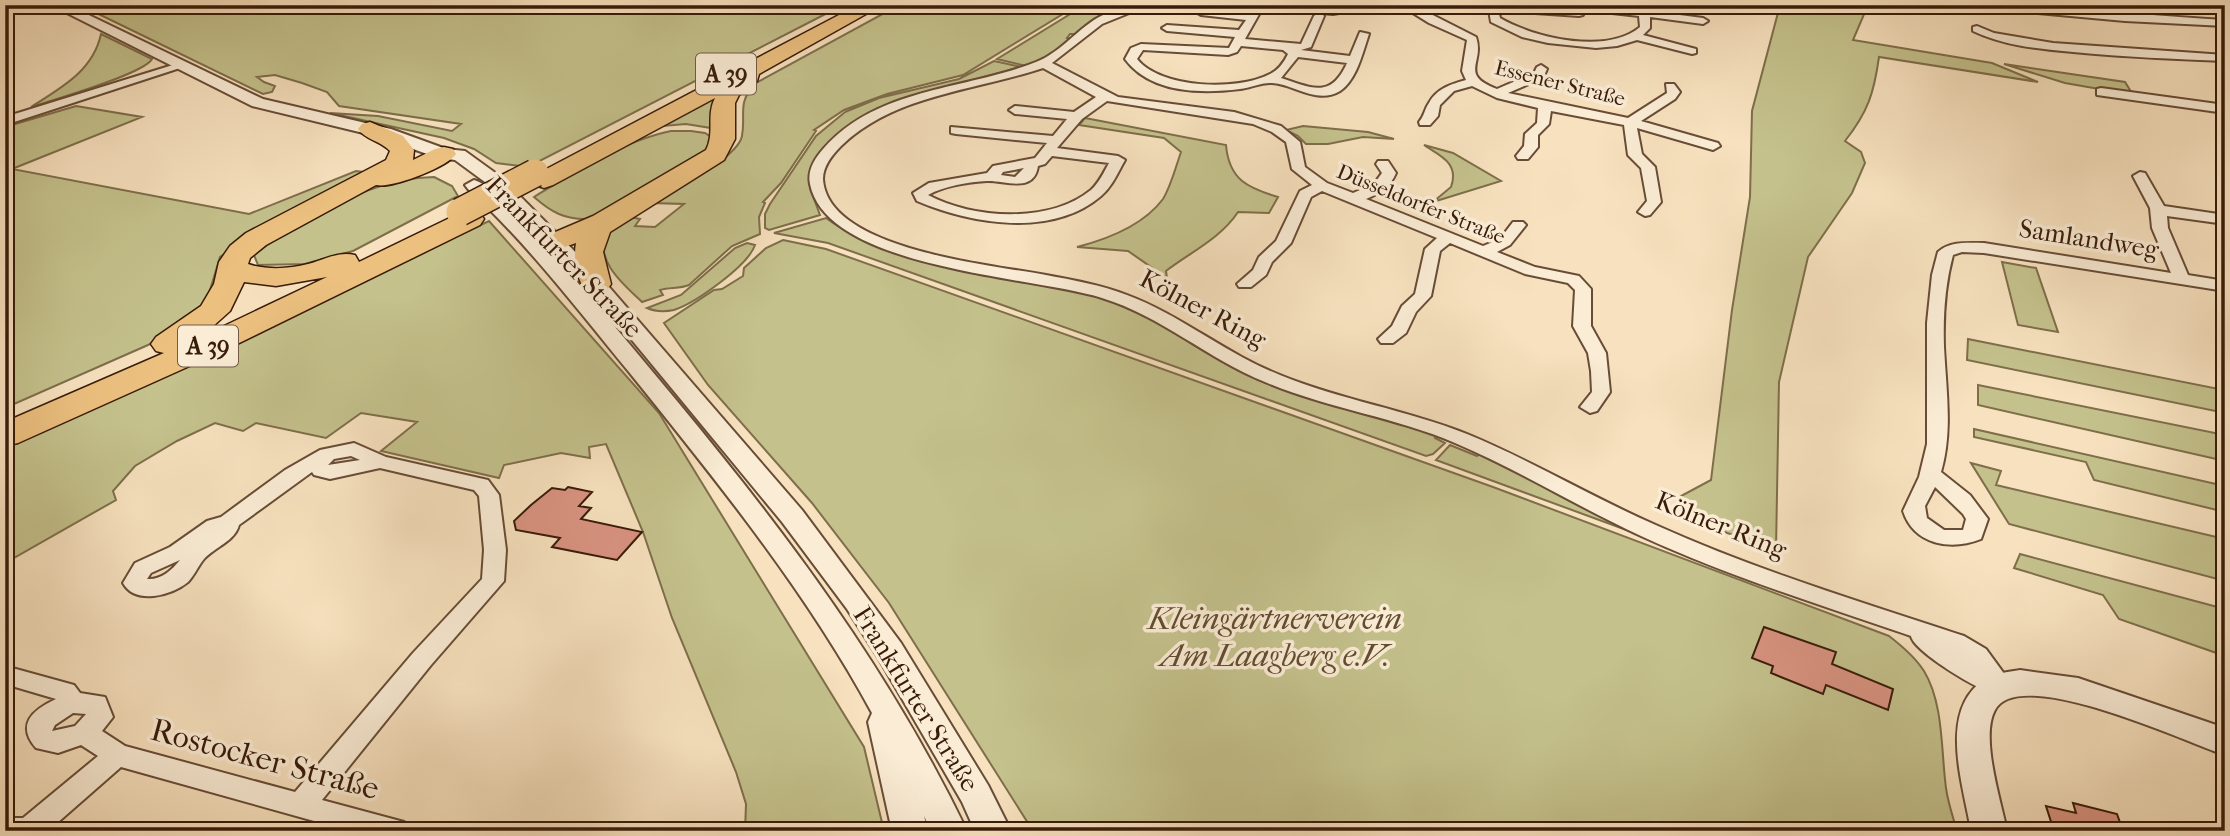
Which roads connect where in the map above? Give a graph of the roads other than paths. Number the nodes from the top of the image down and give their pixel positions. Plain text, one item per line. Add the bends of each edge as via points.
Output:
1 (57, 5) edge
2 (857, 5) edge
3 (873, 5) edge
4 (1144, 5) edge
5 (1384, 5) edge
6 (1405, 5) edge
7 (1984, 5) edge
8 (1259, 6) edge
9 (1581, 6) edge
10 (1709, 6) edge
11 (1251, 11) edge
12 (1201, 12) dead end
13 (1643, 13) junction
14 (1319, 16) dead end
15 (2225, 23) edge
16 (1167, 28) dead end
17 (1977, 29) dead end
18 (1364, 34) dead end
19 (1637, 37) junction
20 (1240, 38) junction
21 (1290, 50) junction
22 (1692, 51) dead end
23 (2225, 58) edge
24 (1354, 60) junction
25 (765, 63) junction
26 (1044, 64) junction
27 (180, 66) junction
28 (1541, 69) dead end
29 (1272, 79) junction
30 (1474, 82) junction
31 (1670, 87) dead end
32 (2101, 92) dead end
33 (1499, 93) junction
34 (1106, 97) junction
35 (1545, 104) junction
36 (2225, 109) edge
37 (1015, 110) dead end
38 (1076, 116) junction
39 (5, 121) edge
40 (1425, 122) dead end
41 (1630, 122) junction
42 (370, 129) junction
43 (956, 130) dead end
44 (703, 131) junction
45 (1053, 146) junction
46 (1713, 146) dead end
47 (598, 152) junction
48 (444, 154) junction
49 (1524, 156) dead end
50 (1383, 164) dead end
51 (388, 174) junction
52 (461, 174) junction
53 (2140, 176) dead end
54 (540, 177) junction
55 (1322, 186) junction
56 (1352, 199) junction
57 (2158, 210) junction
58 (1646, 212) dead end
59 (465, 215) junction
60 (2225, 220) edge
61 (603, 222) junction
62 (1518, 225) dead end
63 (419, 232) junction
64 (1447, 238) junction
65 (546, 245) junction
66 (1483, 252) junction
67 (234, 268) junction
68 (2181, 278) junction
69 (596, 284) junction
70 (1245, 284) dead end
71 (2225, 286) edge
72 (1388, 339) dead end
73 (134, 365) junction
74 (1590, 407) dead end
75 (5, 418) edge
76 (5, 435) edge
77 (1931, 475) dead end
78 (229, 522) dead end
79 (5, 675) edge
80 (871, 681) junction
81 (2000, 686) junction
82 (73, 703) junction
83 (84, 733) junction
84 (2225, 742) edge
85 (117, 755) junction
86 (302, 804) junction
87 (5, 831) edge
88 (394, 831) edge
89 (910, 831) edge
90 (949, 831) edge
91 (993, 831) edge
92 (1989, 831) edge

1 - 27 street
2 - 54 highway, A 39
3 - 25 highway, A 39
4 - 26 street, Kölner Ring via 1110,15
5 - 8 street via 1333,11
6 - 30 street, Essener Straße via 1472,40 1468,69
7 - 15 street
8 - 11 street
9 - 13 street
9 - 19 street via 1579,13 1508,8 1493,12 1495,20 1507,28 1548,40 1604,44
10 - 13 street via 1711,18 1704,26
11 - 12 street
11 - 20 street
13 - 19 street via 1645,28
14 - 21 street via 1305,47
16 - 20 street
17 - 23 street via 1990,37 2045,45
18 - 24 street
19 - 22 street
20 - 21 street
20 - 29 street via 1228,52 1142,47 1131,59 1147,75 1191,86 1237,86
21 - 24 street
21 - 29 street via 1282,72
24 - 29 street via 1346,80 1331,91 1322,93
25 - 44 highway via 725,97 725,127
25 - 47 highway, A 39
26 - 34 street, Düsseldorfer Straße
26 - 81 street, Kölner Ring via 923,96 861,125 830,149 820,164 816,181 821,199 842,224 871,240 917,255 1091,288 1126,300 1274,380 1462,439 1674,542 1894,622
27 - 39 street
27 - 42 street via 258,103
28 - 33 street via 1539,75
30 - 33 street, Essener Straße
30 - 40 street via 1450,88
31 - 41 street via 1671,96
32 - 36 street
33 - 35 street, Essener Straße
34 - 38 street
34 - 55 street, Düsseldorfer Straße via 1270,126 1291,140 1299,169
35 - 41 street, Essener Straße
35 - 49 street via 1543,124 1532,134 1531,147
37 - 38 street
38 - 45 street
41 - 46 street, Essener Straße
41 - 58 street via 1635,155 1648,167 1654,202
42 - 48 street
42 - 51 highway via 402,150 402,157
43 - 45 street
44 - 47 highway via 648,133
44 - 61 highway via 724,145 715,155
45 - 45 street via 1118,160 1090,197 1035,216 974,215 936,206 920,193 934,186 992,176 1005,181 1023,179
47 - 54 highway, A 39
48 - 51 highway
48 - 52 street, Frankfurter Straße via 443,161
48 - 65 street, Frankfurter Straße via 458,155 479,168
50 - 56 street via 1387,181
51 - 52 highway
51 - 67 highway via 256,239 240,252
52 - 65 street, Frankfurter Straße
53 - 57 street
54 - 59 highway, A 39
55 - 56 street, Düsseldorfer Straße
55 - 70 street via 1305,194 1283,243
56 - 64 street, Düsseldorfer Straße
57 - 60 street
57 - 68 street via 2160,228
59 - 63 highway, A 39
59 - 76 highway, A 39 via 212,344
61 - 65 highway
61 - 69 highway via 589,243
62 - 66 street via 1505,242
63 - 67 highway via 330,267 292,276 257,276
63 - 73 highway, A 39
64 - 66 street, Düsseldorfer Straße
64 - 72 street via 1433,249 1423,296
65 - 69 street, Frankfurter Straße
65 - 80 street, Frankfurter Straße via 765,526
66 - 74 street, Düsseldorfer Straße via 1531,271 1573,279 1583,289 1582,326 1597,353 1600,371 1601,392
67 - 73 highway via 222,304 210,317
68 - 71 street, Samlandweg
68 - 77 street, Samlandweg via 1984,248 1946,252 1936,309 1937,435
69 - 91 street, Frankfurter Straße via 792,516 857,602 925,708
73 - 75 highway, A 39
78 - 86 street via 292,475 337,450 354,449 380,463 481,485 489,495 493,581
79 - 82 street via 65,692
80 - 89 street via 891,744
80 - 90 street, Frankfurter Straße via 901,731
81 - 84 street via 2034,682 2076,690
81 - 92 street via 1985,697 1975,720
82 - 83 street via 96,704 100,710 100,717
82 - 83 street via 50,713 40,723 39,734 45,741 58,742
83 - 85 street, Rostocker Straße
85 - 86 street, Rostocker Straße
85 - 87 street, Rostocker Straße via 29,830
86 - 88 street, Rostocker Straße

